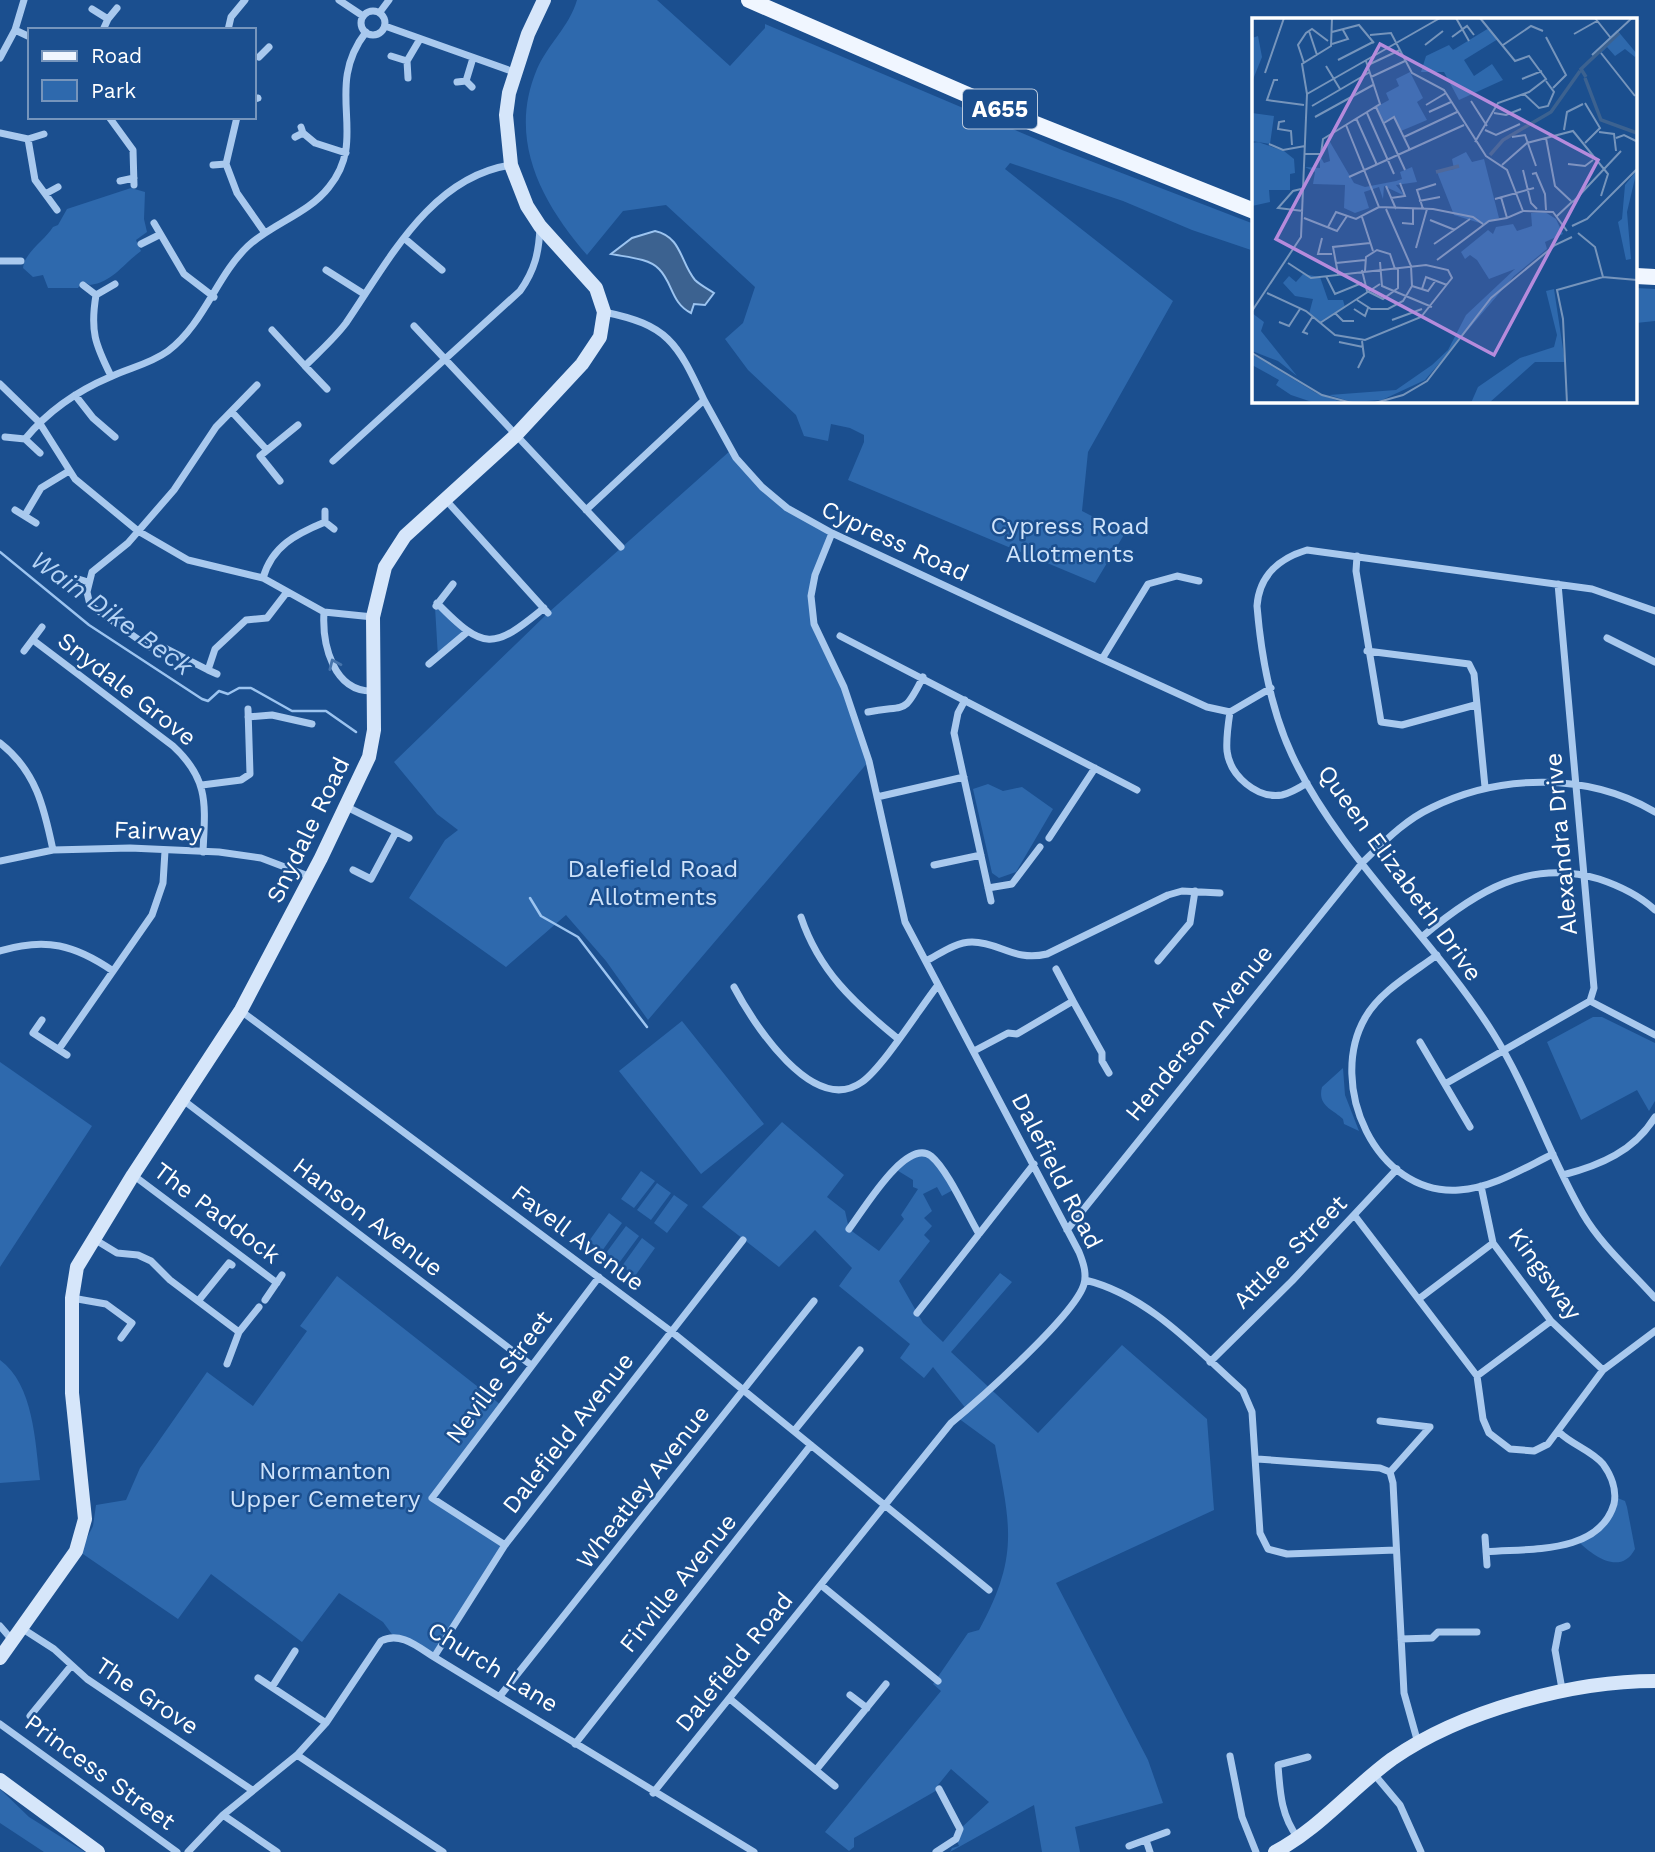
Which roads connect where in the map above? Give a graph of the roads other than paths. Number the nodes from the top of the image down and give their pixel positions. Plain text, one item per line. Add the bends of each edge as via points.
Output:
1 (24, 0) edge
2 (245, 0) edge
3 (339, 0) edge
4 (389, 0) edge
5 (749, 0) edge
6 (543, 1) edge
7 (117, 8) dead end
8 (92, 9) dead end
9 (380, 12) junction
10 (363, 16) junction
11 (108, 19) junction
12 (385, 26) junction
13 (104, 28) edge
14 (228, 28) edge
15 (15, 30) junction
16 (366, 32) junction
17 (28, 36) edge
18 (421, 39) junction
19 (269, 47) dead end
20 (391, 56) dead end
21 (0, 58) edge
22 (474, 58) junction
23 (257, 59) edge
24 (407, 61) junction
25 (514, 72) junction
26 (408, 78) dead end
27 (466, 80) junction
28 (457, 82) dead end
29 (472, 87) dead end
30 (113, 119) edge
31 (237, 119) edge
32 (300, 132) dead end
33 (0, 133) edge
34 (44, 134) dead end
35 (28, 139) junction
36 (346, 153) junction
37 (226, 164) junction
38 (213, 165) dead end
39 (511, 165) junction
40 (120, 181) dead end
41 (58, 187) dead end
42 (47, 193) junction
43 (57, 210) dead end
44 (1252, 210) edge
45 (154, 223) dead end
46 (540, 226) junction
47 (265, 233) junction
48 (159, 235) junction
49 (404, 238) junction
50 (141, 244) dead end
51 (0, 261) edge
52 (21, 261) dead end
53 (326, 270) dead end
54 (442, 270) dead end
55 (115, 284) dead end
56 (83, 285) dead end
57 (364, 294) junction
58 (96, 295) junction
59 (214, 297) junction
60 (604, 312) junction
61 (414, 326) dead end
62 (272, 330) dead end
63 (446, 359) junction
64 (306, 366) junction
65 (111, 376) junction
66 (0, 384) edge
67 (257, 385) dead end
68 (327, 389) dead end
69 (75, 395) junction
70 (704, 400) junction
71 (232, 412) junction
72 (111, 421) dead end
73 (39, 422) junction
74 (299, 425) dead end
75 (105, 428) junction
76 (516, 435) junction
77 (5, 437) dead end
78 (115, 437) dead end
79 (25, 439) junction
80 (266, 449) junction
81 (40, 453) dead end
82 (333, 461) dead end
83 (69, 471) junction
84 (280, 481) dead end
85 (446, 499) junction
86 (15, 510) dead end
87 (325, 510) dead end
88 (586, 510) junction
89 (25, 515) junction
90 (325, 522) junction
91 (36, 523) dead end
92 (334, 529) dead end
93 (138, 531) junction
94 (832, 533) junction
95 (621, 547) dead end
96 (1357, 556) junction
97 (75, 578) dead end
98 (263, 578) junction
99 (1199, 581) dead end
100 (88, 582) junction
101 (453, 584) dead end
102 (1558, 584) junction
103 (287, 592) junction
104 (1655, 611) edge
105 (324, 612) junction
106 (373, 617) junction
107 (42, 627) dead end
108 (466, 633) junction
109 (840, 636) dead end
110 (1607, 638) dead end
111 (33, 640) junction
112 (149, 647) dead end
113 (165, 648) dead end
114 (1367, 651) junction
115 (24, 652) dead end
116 (428, 653) dead end
117 (1102, 659) junction
118 (1655, 662) edge
119 (208, 670) junction
120 (217, 674) dead end
121 (923, 677) junction
122 (1271, 688) junction
123 (374, 691) junction
124 (965, 700) junction
125 (1475, 705) junction
126 (868, 712) dead end
127 (1230, 712) junction
128 (312, 724) dead end
129 (0, 743) edge
130 (1095, 768) junction
131 (964, 777) junction
132 (1307, 783) junction
133 (202, 785) junction
134 (1576, 786) junction
135 (1485, 787) junction
136 (1137, 790) dead end
137 (877, 797) junction
138 (347, 807) junction
139 (1655, 812) edge
140 (396, 832) junction
141 (409, 838) dead end
142 (1049, 838) dead end
143 (1040, 847) dead end
144 (53, 850) junction
145 (164, 851) junction
146 (203, 852) junction
147 (981, 855) junction
148 (0, 861) edge
149 (1363, 862) junction
150 (945, 863) junction
151 (934, 866) dead end
152 (353, 870) dead end
153 (947, 873) dead end
154 (1584, 875) junction
155 (311, 877) junction
156 (988, 888) junction
157 (1195, 891) junction
158 (1220, 893) dead end
159 (991, 901) dead end
160 (1655, 910) edge
161 (800, 917) dead end
162 (1423, 936) junction
163 (0, 951) edge
164 (1437, 955) junction
165 (926, 961) junction
166 (1158, 961) dead end
167 (1056, 969) dead end
168 (113, 971) junction
169 (938, 985) junction
170 (734, 987) dead end
171 (1073, 1001) junction
172 (1590, 1001) junction
173 (241, 1010) junction
174 (42, 1020) dead end
175 (1655, 1035) edge
176 (897, 1038) junction
177 (1420, 1042) dead end
178 (60, 1049) junction
179 (1504, 1049) junction
180 (974, 1051) junction
181 (67, 1055) dead end
182 (1109, 1073) dead end
183 (1446, 1084) junction
184 (183, 1100) junction
185 (1655, 1117) edge
186 (1470, 1126) dead end
187 (1647, 1129) junction
188 (1655, 1134) edge
189 (1553, 1154) junction
190 (1034, 1164) junction
191 (1397, 1169) junction
192 (133, 1175) junction
193 (1563, 1175) junction
194 (1481, 1186) junction
195 (1355, 1216) junction
196 (849, 1229) dead end
197 (1067, 1230) junction
198 (979, 1234) junction
199 (94, 1238) junction
200 (743, 1240) dead end
201 (1493, 1243) junction
202 (232, 1265) dead end
203 (282, 1275) dead end
204 (599, 1277) junction
205 (1085, 1280) junction
206 (277, 1283) junction
207 (72, 1298) junction
208 (1420, 1298) junction
209 (1655, 1298) edge
210 (199, 1300) junction
211 (814, 1301) dead end
212 (917, 1313) dead end
213 (1551, 1321) junction
214 (1655, 1331) edge
215 (239, 1332) junction
216 (672, 1332) junction
217 (121, 1338) dead end
218 (860, 1350) dead end
219 (1210, 1362) junction
220 (226, 1364) dead end
221 (531, 1364) junction
222 (1603, 1370) junction
223 (1477, 1376) junction
224 (743, 1390) junction
225 (1380, 1421) dead end
226 (794, 1432) junction
227 (1559, 1432) junction
228 (811, 1445) junction
229 (1257, 1459) junction
230 (1390, 1472) junction
231 (885, 1505) junction
232 (1485, 1537) dead end
233 (505, 1545) junction
234 (1396, 1550) junction
235 (1486, 1552) junction
236 (1487, 1565) dead end
237 (821, 1585) junction
238 (989, 1590) dead end
239 (0, 1626) edge
240 (1567, 1626) dead end
241 (23, 1629) junction
242 (1477, 1632) dead end
243 (1401, 1639) junction
244 (13, 1641) junction
245 (295, 1651) dead end
246 (434, 1657) junction
247 (0, 1658) edge
248 (71, 1666) junction
249 (258, 1678) dead end
250 (938, 1681) dead end
251 (1655, 1681) edge
252 (886, 1684) dead end
253 (272, 1687) junction
254 (1562, 1689) junction
255 (850, 1695) dead end
256 (500, 1696) junction
257 (730, 1699) junction
258 (867, 1708) junction
259 (30, 1716) dead end
260 (326, 1723) junction
261 (0, 1724) edge
262 (575, 1744) junction
263 (1418, 1744) junction
264 (297, 1755) junction
265 (1230, 1756) dead end
266 (1308, 1757) dead end
267 (816, 1770) junction
268 (1374, 1774) junction
269 (0, 1780) edge
270 (835, 1786) dead end
271 (939, 1789) dead end
272 (252, 1790) junction
273 (653, 1793) junction
274 (223, 1815) junction
275 (1167, 1832) dead end
276 (1298, 1839) junction
277 (1146, 1840) junction
278 (1129, 1846) dead end
279 (98, 1852) edge
280 (177, 1852) edge
281 (188, 1852) edge
282 (277, 1852) edge
283 (443, 1852) edge
284 (754, 1852) edge
285 (936, 1852) edge
286 (1150, 1852) edge
287 (1256, 1852) edge
288 (1275, 1852) edge
289 (1421, 1852) edge

1 - 15 street
2 - 14 street via 230,17
3 - 10 street
4 - 9 street
5 - 44 main road, A655 via 1024,119
6 - 25 street
7 - 11 street
8 - 11 street
9 - 10 street via 371,10
9 - 12 street
10 - 16 street via 361,25
11 - 13 street
12 - 16 street via 379,34
12 - 18 street
15 - 17 street
15 - 21 street
16 - 36 street via 346,70
18 - 22 street
18 - 24 street
19 - 23 street
20 - 24 street
22 - 25 street
22 - 27 street
24 - 26 street
25 - 39 street via 506,115
27 - 28 street
27 - 29 street
30 - 40 street via 133,150 134,181
31 - 37 street
32 - 36 street via 315,143
33 - 35 street
34 - 35 street
35 - 42 street via 35,180
36 - 47 street via 327,190
37 - 38 street
37 - 47 street via 237,192
39 - 46 street
39 - 49 street via 475,176 426,211
41 - 42 street
42 - 43 street
45 - 48 street
46 - 60 street via 596,288
46 - 63 street via 532,274
47 - 59 street via 236,261
48 - 50 street
48 - 59 street via 184,274
49 - 54 street
49 - 57 street
51 - 52 street
53 - 57 street
55 - 58 street
56 - 58 street
57 - 64 street via 337,334
58 - 65 street via 92,330
59 - 65 street via 171,348
60 - 70 street, Cypress Road via 640,320 666,335
60 - 76 street, Snydale Road via 600,337 590,355
61 - 63 street
62 - 64 street
63 - 76 street
63 - 82 street
64 - 68 street
65 - 69 street
66 - 73 street
67 - 71 street
69 - 73 street
69 - 75 street
70 - 88 street
70 - 94 street, Cypress Road via 731,450 762,487 787,508
71 - 80 street
71 - 93 street
72 - 75 street
73 - 79 street
73 - 83 street
74 - 80 street
75 - 78 street
76 - 85 street, Snydale Road
76 - 88 street
77 - 79 street
79 - 81 street
80 - 84 street via 260,456
83 - 89 street via 41,488
83 - 93 street
85 - 106 street, Snydale Road via 394,550 377,591
85 - 108 street via 546,610 510,636 483,639
86 - 89 street
87 - 90 street
88 - 95 street
89 - 91 street
90 - 92 street
90 - 98 street via 285,543 271,558
93 - 98 street via 188,560
93 - 100 street via 96,566
94 - 117 street, Cypress Road
94 - 137 street, Dalefield Road via 815,575 811,596 814,624 850,704
96 - 102 street, Queen Elizabeth Drive
96 - 114 street
96 - 122 street, Queen Elizabeth Drive via 1307,550 1284,559 1268,573 1257,606
97 - 100 street
98 - 103 street
99 - 117 street via 1177,576 1148,584
100 - 112 street via 90,605
101 - 108 street via 436,605
102 - 104 street, Queen Elizabeth Drive via 1591,589
102 - 134 street, Alexandra Drive
103 - 105 street
103 - 119 street via 267,618 247,620 225,639 215,649
105 - 106 street
123 -> 105 street via 362,691 340,677 323,633
106 - 123 street, Snydale Road
107 - 111 street, Snydale Grove
108 - 116 street via 432,662
109 - 121 street
110 - 118 street
111 - 115 street, Snydale Grove
111 - 133 street, Snydale Grove via 173,747 192,764
113 - 119 street
114 - 125 street via 1469,664
114 - 125 street via 1378,715 1386,725 1402,725
117 - 127 street, Cypress Road via 1208,707
119 - 120 street
121 - 124 street
121 - 126 street via 902,709
122 - 127 street
122 - 132 street, Queen Elizabeth Drive via 1285,737
123 - 138 street, Snydale Road via 369,757
124 - 130 street
124 - 131 street via 954,733
125 - 135 street
127 - 132 street via 1227,752 1241,780 1267,794 1281,795
128 - 133 street via 248,713 250,774 241,780
129 - 144 street via 31,775
130 - 136 street
130 - 142 street
131 - 137 street
131 - 147 street
132 - 149 street, Queen Elizabeth Drive
133 - 146 street, Snydale Grove
134 - 135 street, Henderson Avenue via 1547,782
134 - 139 street, Henderson Avenue via 1619,796
134 - 154 street, Alexandra Drive
135 - 149 street, Henderson Avenue via 1429,808
137 - 165 street, Dalefield Road via 905,922
138 - 140 street
138 - 155 street, Snydale Road
140 - 141 street
140 - 152 street via 371,879
143 - 156 street via 1012,884
144 - 145 street, Fairway
144 - 148 street, Fairway
145 - 146 street, Fairway
145 - 168 street via 159,900
146 - 155 street, Fairway via 261,858
147 - 150 street
147 - 156 street
149 - 162 street, Queen Elizabeth Drive
149 - 197 street, Henderson Avenue
150 - 151 street
150 - 153 street
154 - 160 street via 1617,885
154 - 162 street via 1554,871 1503,882 1465,903
154 - 172 street, Alexandra Drive via 1594,988
155 - 173 street, Snydale Road
156 - 159 street
157 - 158 street
157 - 165 street via 1157,899 1047,954 1029,958 972,942
157 - 166 street via 1190,923
161 - 176 street via 828,974 860,1009
162 - 164 street, Queen Elizabeth Drive
163 - 168 street via 26,945 63,946 83,951
164 - 179 street, Queen Elizabeth Drive
164 - 191 street via 1375,1004 1358,1031 1351,1057 1361,1118 1375,1148
165 - 169 street, Dalefield Road
167 - 171 street
168 - 178 street
169 - 176 street
169 - 180 street, Dalefield Road
170 - 176 street via 766,1037 818,1087 835,1091 861,1082
171 - 180 street via 1017,1034 1008,1033
171 - 182 street
172 - 175 street
172 - 179 street
173 - 184 street, Snydale Road
173 - 204 street, Favell Avenue
174 - 178 street via 33,1034
177 - 183 street
178 - 181 street
179 - 183 street
179 - 189 street, Queen Elizabeth Drive
180 - 190 street, Dalefield Road
183 - 186 street
184 - 192 street, Snydale Road
184 - 221 street, Hanson Avenue
185 - 187 street
187 - 188 street
187 - 193 street via 1611,1158
189 - 193 street, Queen Elizabeth Drive
189 - 194 street
190 - 197 street, Dalefield Road
190 - 198 street
191 - 194 street via 1438,1188
191 - 195 street, Attlee Street
192 - 199 street, Snydale Road
192 - 206 street, The Paddock
193 - 209 street, Queen Elizabeth Drive via 1594,1230
194 - 201 street, Kingsway
195 - 208 street
195 - 219 street, Attlee Street
196 - 198 street via 901,1161 924,1152 939,1165
197 - 205 street, Dalefield Road via 1079,1252
198 - 212 street
199 - 207 street, Snydale Road via 78,1267
199 - 210 street via 117,1253 144,1257
200 - 216 street, Dalefield Avenue
201 - 208 street
201 - 213 street, Kingsway
202 - 210 street via 229,1263
203 - 206 street, The Paddock
204 - 216 street, Favell Avenue
204 - 221 street, Neville Street
205 - 219 street via 1134,1299
205 - 231 street, Dalefield Road via 1071,1306 987,1394 951,1423
206 - 215 street, The Paddock
207 - 217 street via 106,1304 132,1323
207 - 241 street, Snydale Road via 72,1393 85,1519 76,1551
208 - 223 street
210 - 215 street
211 - 224 street, Wheatley Avenue
213 - 222 street, Kingsway
213 - 223 street
214 - 222 street
215 - 220 street, The Paddock
216 - 224 street, Favell Avenue
216 - 233 street, Dalefield Avenue
218 - 226 street
219 - 229 street via 1250,1402
221 - 233 street, Neville Street via 432,1498
222 - 227 street
223 - 227 street via 1483,1419 1498,1442 1510,1449 1534,1451
224 - 226 street, Favell Avenue
224 - 256 street, Wheatley Avenue
225 - 230 street via 1430,1427
226 - 228 street, Favell Avenue
227 - 235 street via 1590,1452 1609,1473 1615,1497 1607,1518 1578,1542
228 - 231 street, Favell Avenue
228 - 262 street, Firville Avenue
229 - 230 street
229 - 234 street via 1260,1533 1268,1549 1287,1554
230 - 234 street
231 - 237 street, Dalefield Road
231 - 238 street, Favell Avenue
232 - 235 street
233 - 246 street, Dalefield Avenue
234 - 243 street
235 - 236 street
237 - 250 street
237 - 257 street, Dalefield Road
239 - 244 street
240 - 254 street via 1559,1629 1555,1650
241 - 244 street, Snydale Road
241 - 248 street, The Grove
242 - 243 street via 1438,1632 1432,1638
243 - 263 street via 1404,1693
244 - 247 street, Snydale Road
245 - 253 street
246 - 256 street, Church Lane
246 - 260 street, Church Lane via 403,1638 385,1639
248 - 259 street
248 - 272 street, The Grove
249 - 253 street
251 - 254 street
252 - 258 street
253 - 260 street
254 - 263 street
255 - 258 street
256 - 262 street, Church Lane
257 - 267 street
257 - 273 street, Dalefield Road
258 - 267 street
260 - 264 street, Church Lane
261 - 280 street, Princess Street
262 - 273 street, Church Lane
263 - 268 street
264 - 272 street, Church Lane
264 - 283 street
265 - 287 street via 1242,1817
266 - 276 street via 1278,1765 1280,1799
267 - 270 street
268 - 276 street
268 - 289 street via 1400,1805
269 - 279 street
271 - 285 street via 960,1829 956,1839
272 - 274 street, Church Lane
273 - 284 street, Church Lane
274 - 281 street, Church Lane
274 - 282 street
275 - 277 street
276 - 288 street
277 - 278 street
277 - 286 street

